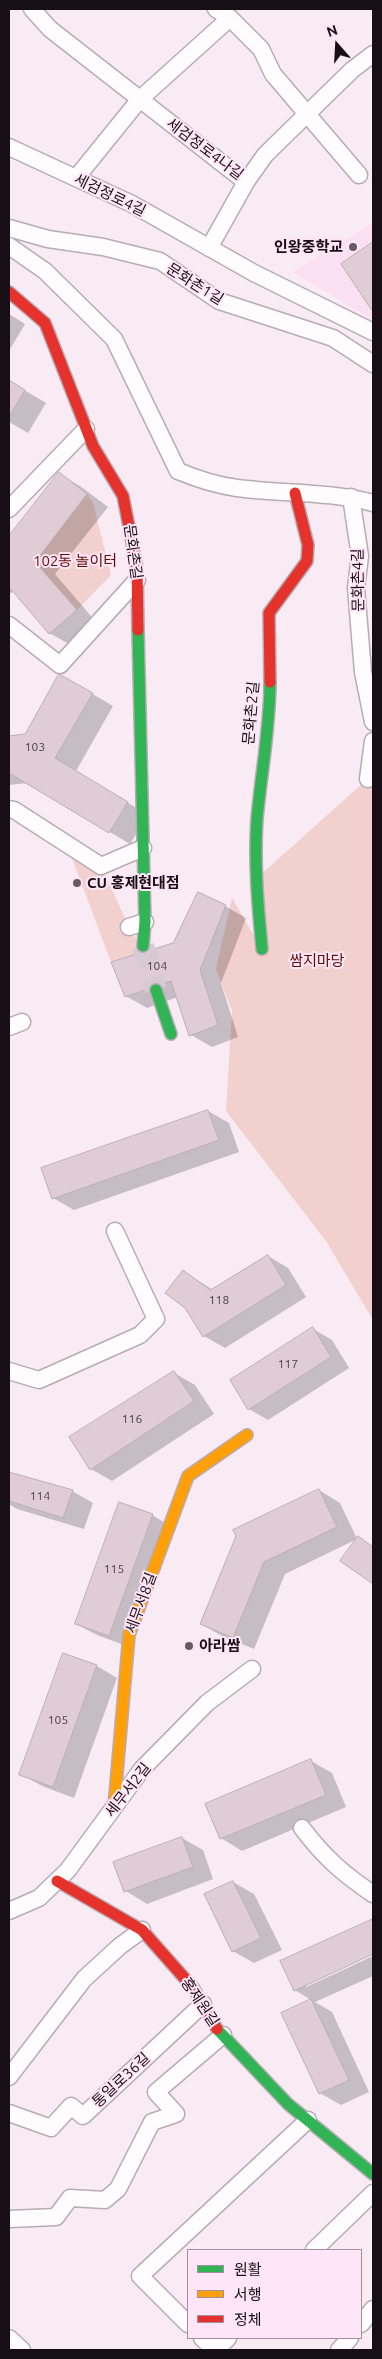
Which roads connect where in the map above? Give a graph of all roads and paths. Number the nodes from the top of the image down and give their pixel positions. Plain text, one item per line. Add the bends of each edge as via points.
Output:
1 (32, 9) edge
2 (216, 9) edge
3 (230, 18) junction
4 (373, 54) edge
5 (140, 99) junction
6 (308, 115) junction
7 (9, 147) edge
8 (359, 175) dead end
9 (76, 178) junction
10 (246, 182) junction
11 (9, 228) edge
12 (9, 246) edge
13 (209, 248) junction
14 (9, 292) edge
15 (373, 332) edge
16 (373, 364) edge
17 (86, 429) junction
18 (295, 493) junction
19 (351, 497) junction
20 (373, 503) edge
21 (9, 509) edge
22 (138, 580) junction
23 (9, 625) edge
24 (370, 686) edge
25 (373, 722) edge
26 (373, 741) edge
27 (368, 779) dead end
28 (9, 809) edge
29 (143, 848) junction
30 (145, 922) junction
31 (129, 927) dead end
32 (143, 946) tunnel mouth
33 (262, 949) dead end
34 (156, 990) tunnel mouth
35 (171, 1034) dead end
36 (115, 1231) dead end
37 (9, 1371) edge
38 (247, 1435) dead end
39 (252, 1669) dead end
40 (114, 1807) junction
41 (302, 1828) dead end
42 (56, 1881) junction
43 (373, 1894) edge
44 (9, 1911) edge
45 (142, 1930) junction
46 (203, 2004) junction
47 (223, 2035) junction
48 (9, 2077) edge
49 (9, 2113) edge
50 (308, 2120) junction
51 (373, 2174) edge
52 (373, 2193) edge
53 (9, 2219) edge
54 (315, 2249) edge
55 (373, 2309) edge
56 (187, 2323) edge
57 (362, 2323) edge
58 (9, 2338) edge
59 (203, 2339) edge
60 (227, 2339) edge
61 (349, 2339) edge
62 (22, 2350) edge
63 (216, 2350) edge
64 (339, 2350) edge

1 - 5 street, 세검정로4나길 via 50,29
2 - 3 street
3 - 5 street
3 - 6 street via 261,49 273,74
4 - 6 street, 세검정로4나길 via 352,70
5 - 9 street
5 - 10 street, 세검정로4나길
6 - 8 street
6 - 10 street, 세검정로4나길 via 265,155
7 - 9 street, 세검정로4길
9 - 13 street, 세검정로4길 via 132,204
10 - 13 street
11 - 16 street, 문화촌1길 via 48,240 103,247 160,261 219,301 333,338
12 - 18 street via 45,272 114,339 178,471 236,488
13 - 15 street, 세검정로4길
14 - 17 street, 문화촌길 via 46,323
17 - 21 street
17 - 22 street, 문화촌길 via 123,496
18 - 19 street
18 - 33 street, 문화촌2길 via 308,545 307,561 269,613 270,715 257,822 256,888
19 - 20 street
19 - 24 street, 문화촌4길 via 360,556 356,588
22 - 23 street via 60,665
22 - 29 street, 문화촌길
24 - 25 street, 문화촌4길
26 - 27 street
28 - 29 street via 101,866
29 - 30 street, 문화촌길
30 - 31 street
30 - 32 street, 문화촌길
34 - 35 street
36 - 37 street via 156,1319 140,1335 39,1380
38 - 40 street, 세무서8길 via 188,1476 129,1635
39 - 40 street, 세무서2길 via 207,1703 142,1769
40 - 42 street, 세무서2길 via 68,1870
41 - 43 street via 321,1853
42 - 44 street, 세무서2길 via 39,1898
42 - 45 street, 홍제원길
45 - 46 street, 홍제원길 via 194,1989
45 - 48 street via 84,1979
46 - 47 street, 홍제원길
46 - 49 street, 통일로36길 via 83,2116 71,2106 51,2128
47 - 50 street, 홍제원길 via 288,2104
47 - 53 street via 156,2092 176,2114 152,2122 118,2189 105,2200 70,2198 56,2217
50 - 51 street, 홍제원길
50 - 56 street via 140,2276
52 - 54 street
55 - 57 street
58 - 62 street
59 - 63 street
60 - 63 street
61 - 64 street

